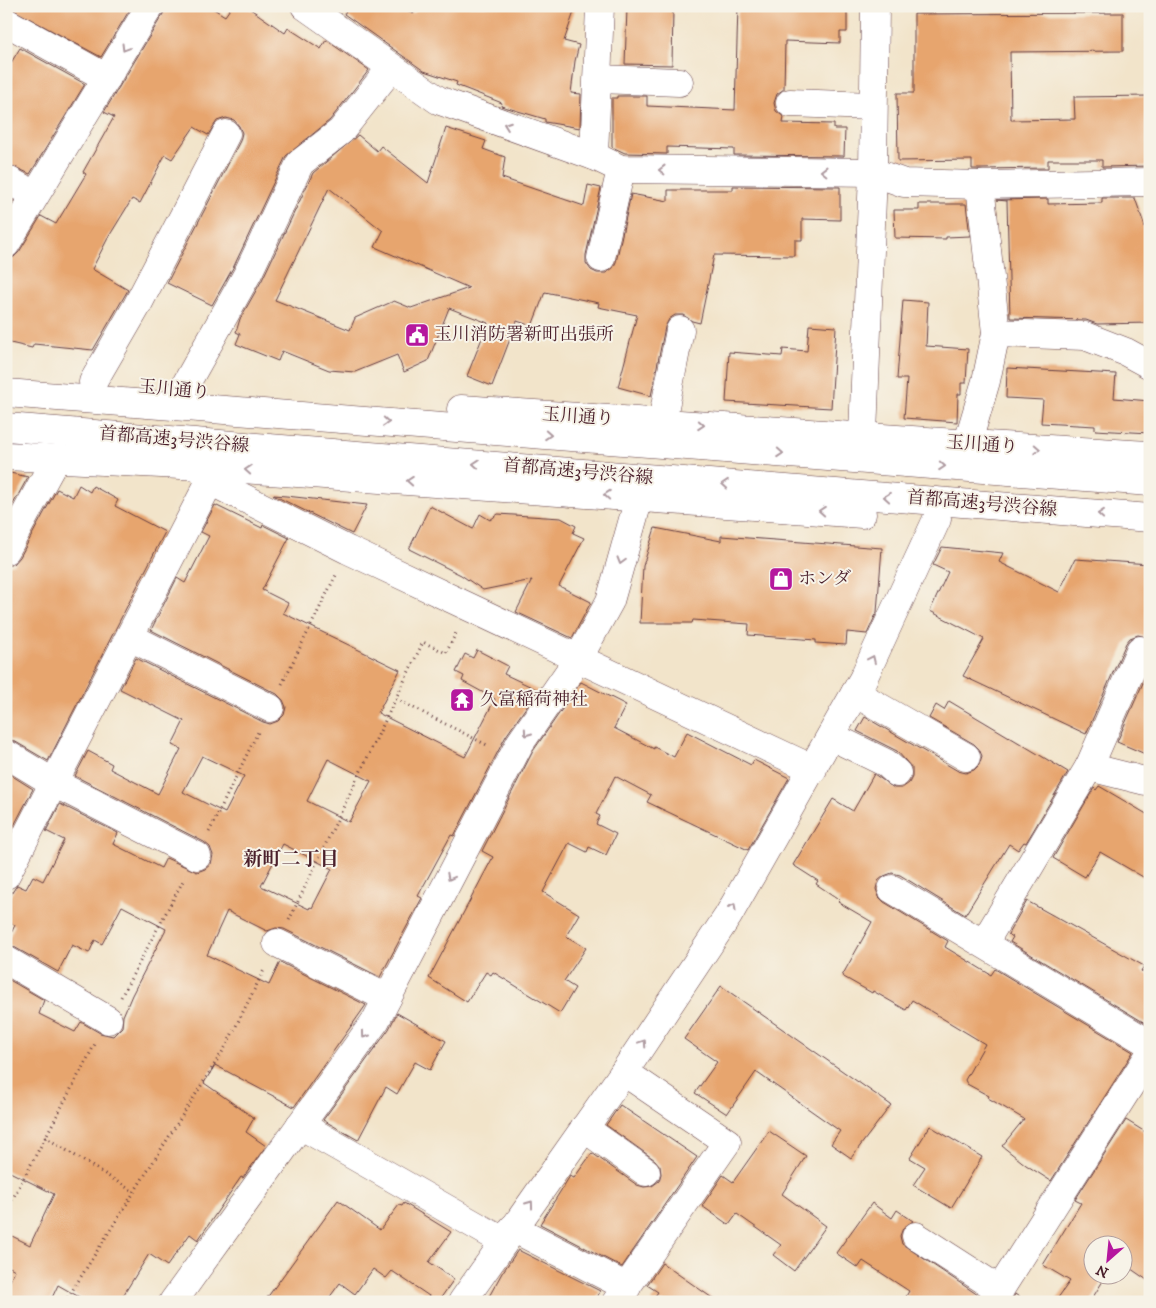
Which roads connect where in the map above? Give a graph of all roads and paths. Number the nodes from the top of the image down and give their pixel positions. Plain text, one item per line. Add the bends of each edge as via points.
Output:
1 (150, 6) edge
2 (305, 6) edge
3 (600, 6) edge
4 (875, 6) edge
5 (6, 22) edge
6 (391, 68) junction
7 (107, 78) junction
8 (598, 79) junction
9 (679, 82) dead end
10 (790, 103) dead end
11 (872, 106) junction
12 (226, 134) dead end
13 (594, 156) junction
14 (621, 169) junction
15 (873, 172) junction
16 (6, 179) edge
17 (1150, 182) edge
18 (980, 185) junction
19 (35, 195) junction
20 (6, 244) edge
21 (601, 258) dead end
22 (680, 330) dead end
23 (996, 333) junction
24 (1150, 365) edge
25 (6, 376) edge
26 (93, 382) junction
27 (6, 392) edge
28 (182, 392) junction
29 (662, 422) junction
30 (6, 427) edge
31 (863, 435) junction
32 (967, 445) junction
33 (1150, 455) edge
34 (6, 456) edge
35 (56, 460) junction
36 (205, 474) junction
37 (1150, 482) edge
38 (639, 498) junction
39 (1150, 518) edge
40 (937, 519) junction
41 (1150, 536) edge
42 (6, 550) edge
43 (130, 637) junction
44 (1140, 650) dead end
45 (578, 659) junction
46 (855, 693) junction
47 (396, 698) dead end
48 (270, 708) dead end
49 (832, 736) junction
50 (6, 754) edge
51 (966, 757) dead end
52 (512, 758) junction
53 (1089, 767) junction
54 (813, 769) junction
55 (897, 774) dead end
56 (1145, 781) dead end
57 (54, 783) junction
58 (197, 856) dead end
59 (6, 875) edge
60 (892, 889) dead end
61 (277, 943) dead end
62 (984, 943) junction
63 (6, 960) edge
64 (387, 998) junction
65 (108, 1020) dead end
66 (1150, 1044) edge
67 (1150, 1054) edge
68 (624, 1072) junction
69 (300, 1125) junction
70 (584, 1128) junction
71 (45, 1138) dead end
72 (646, 1172) dead end
73 (134, 1192) dead end
74 (508, 1234) junction
75 (916, 1236) dead end
76 (622, 1294) edge
77 (996, 1296) edge
78 (173, 1302) edge
79 (462, 1302) edge

1 -> 7 main road
2 - 6 main road
3 - 8 main road
4 - 11 main road
5 - 7 main road
13 -> 6 main road via 438,100
6 - 28 main road via 341,131 300,162 248,273
7 - 19 main road
8 - 9 main road
8 - 13 main road
10 - 11 main road
11 - 15 main road
12 - 26 main road via 137,306
13 - 14 main road
15 -> 14 main road
14 - 21 main road
15 - 18 main road via 904,183
15 - 31 main road
16 - 19 main road
17 - 18 main road
18 - 23 main road
19 - 20 main road
22 - 29 main road
23 - 24 main road via 1085,336
23 - 32 main road
25 - 26 main road, 玉川通り
26 - 28 main road, 玉川通り
27 -> 37 main road, 首都高速3号渋谷線
28 - 29 main road, 玉川通り
29 -> 31 main road, 玉川通り
39 -> 30 main road, 首都高速3号渋谷線
31 - 32 main road, 玉川通り
32 -> 33 main road, 玉川通り
34 - 35 main road
35 - 36 main road
35 - 42 main road
38 -> 36 main road
36 - 43 main road
36 - 45 main road
40 -> 38 main road
38 -> 45 main road via 610,601
40 - 41 main road
46 -> 40 main road
43 - 48 main road
43 - 57 main road
44 - 53 main road
45 -> 52 main road
45 - 54 main road
46 - 49 main road
46 - 51 main road
47 - 52 path
49 - 54 main road
49 - 55 main road via 886,763
50 - 57 main road
52 -> 64 main road
53 - 56 main road
53 - 62 main road
68 -> 54 main road via 728,916
57 - 58 main road
57 - 59 main road
60 - 62 main road
61 - 64 main road
62 - 66 main road
63 - 65 main road
64 -> 69 main road via 376,1020
67 - 77 main road
68 - 70 main road
68 - 76 main road via 727,1142
69 - 74 main road
69 - 78 main road
70 - 72 main road
74 -> 70 main road
71 - 73 path
74 - 76 main road
74 - 79 main road
75 - 77 main road

